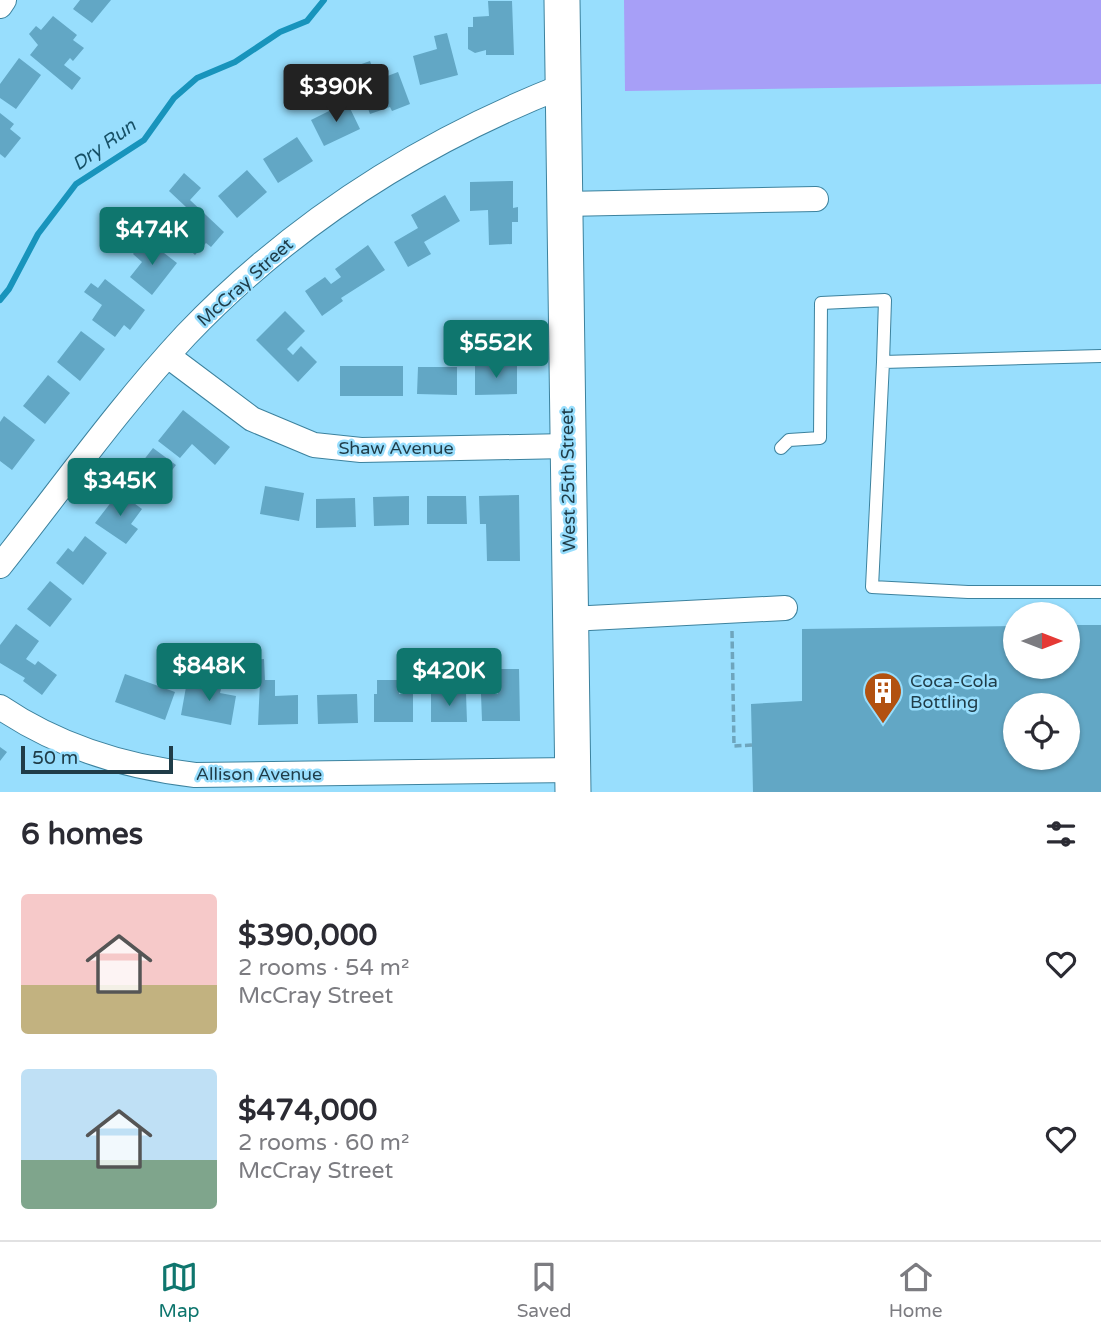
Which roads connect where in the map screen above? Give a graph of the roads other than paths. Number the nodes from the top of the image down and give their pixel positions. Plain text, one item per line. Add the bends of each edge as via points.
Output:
1 (4, 0) edge
2 (562, 0) edge
3 (0, 6) edge
4 (563, 86) junction
5 (816, 199) dead end
6 (564, 204) junction
7 (168, 356) junction
8 (1101, 356) edge
9 (883, 362) junction
10 (567, 446) junction
11 (781, 448) dead end
12 (0, 566) edge
13 (1101, 592) edge
14 (785, 608) dead end
15 (570, 619) junction
16 (0, 707) edge
17 (573, 781) edge

1 - 3 street
2 - 4 main road, West 25th Street
4 - 6 main road, West 25th Street
4 - 7 street, McCray Street via 451,136 339,204 243,281
5 - 6 street
6 - 10 main road, West 25th Street
7 - 10 street, Shaw Avenue via 251,419 314,445 361,450
7 - 12 street, McCray Street
8 - 9 lane
9 - 11 lane via 885,300 821,303 820,438 789,440
9 - 13 lane via 872,587
10 - 15 main road, West 25th Street
14 - 15 street
15 - 17 main road, West 25th Street
16 - 17 street, Allison Avenue via 85,751 140,767 195,775

